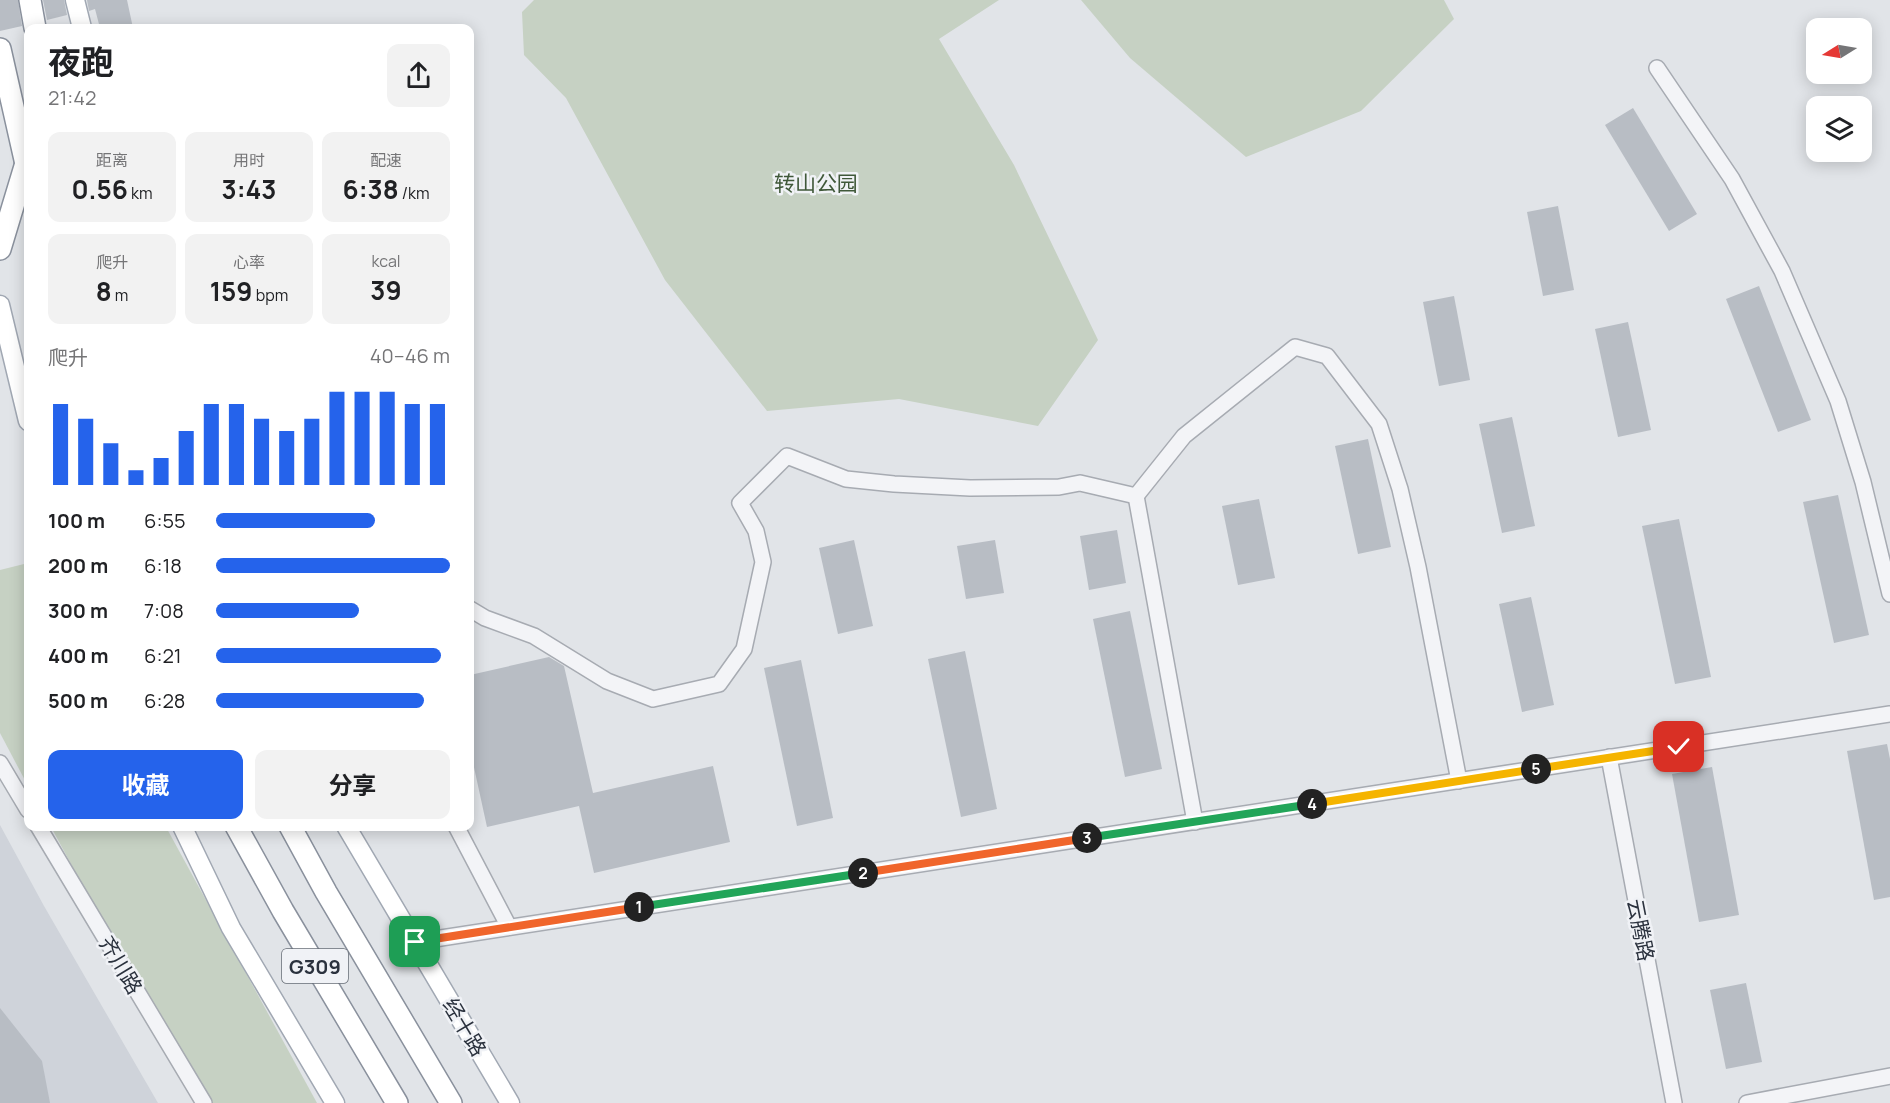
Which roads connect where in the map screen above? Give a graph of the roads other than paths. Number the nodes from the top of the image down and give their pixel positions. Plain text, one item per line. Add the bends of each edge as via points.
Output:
1 (30, 0) edge
2 (75, 0) edge
3 (34, 24) edge
4 (81, 24) edge
5 (0, 49) edge
6 (1657, 68) dead end
7 (24, 155) edge
8 (24, 177) edge
9 (0, 249) edge
10 (0, 305) edge
11 (24, 404) edge
12 (1136, 496) junction
13 (1890, 594) edge
14 (474, 611) edge
15 (1890, 714) edge
16 (1609, 758) junction
17 (0, 763) edge
18 (1460, 781) junction
19 (24, 803) edge
20 (1195, 822) junction
21 (41, 831) edge
22 (184, 831) edge
23 (239, 831) edge
24 (293, 831) edge
25 (349, 831) edge
26 (459, 831) edge
27 (509, 927) junction
28 (415, 942) junction
29 (1890, 1076) edge
30 (204, 1103) edge
31 (336, 1103) edge
32 (397, 1103) edge
33 (452, 1103) edge
34 (510, 1103) edge
35 (1674, 1103) edge
36 (1748, 1103) edge

1 - 3 highway
2 - 4 main road
5 - 7 highway
6 - 13 street via 1732,179 1782,271 1838,401 1863,482
8 - 9 highway
10 - 11 main road
12 - 14 street via 1080,483 1059,487 970,488 846,479 787,456 740,503 756,531 764,562 744,650 718,684 653,699 607,681 534,636
12 - 18 street via 1184,436 1295,347 1327,356 1378,424 1400,489
12 - 20 street
15 - 16 street
16 - 18 street
16 - 35 street, 云腾路
17 - 19 street
18 - 20 street
20 - 27 street
21 - 30 street, 齐川路
22 - 31 main road via 231,928
23 - 32 highway, G309
24 - 33 highway, G309
25 - 28 main road, 经十路
26 - 27 street
27 - 28 street
28 - 34 main road, 经十路
29 - 36 street

